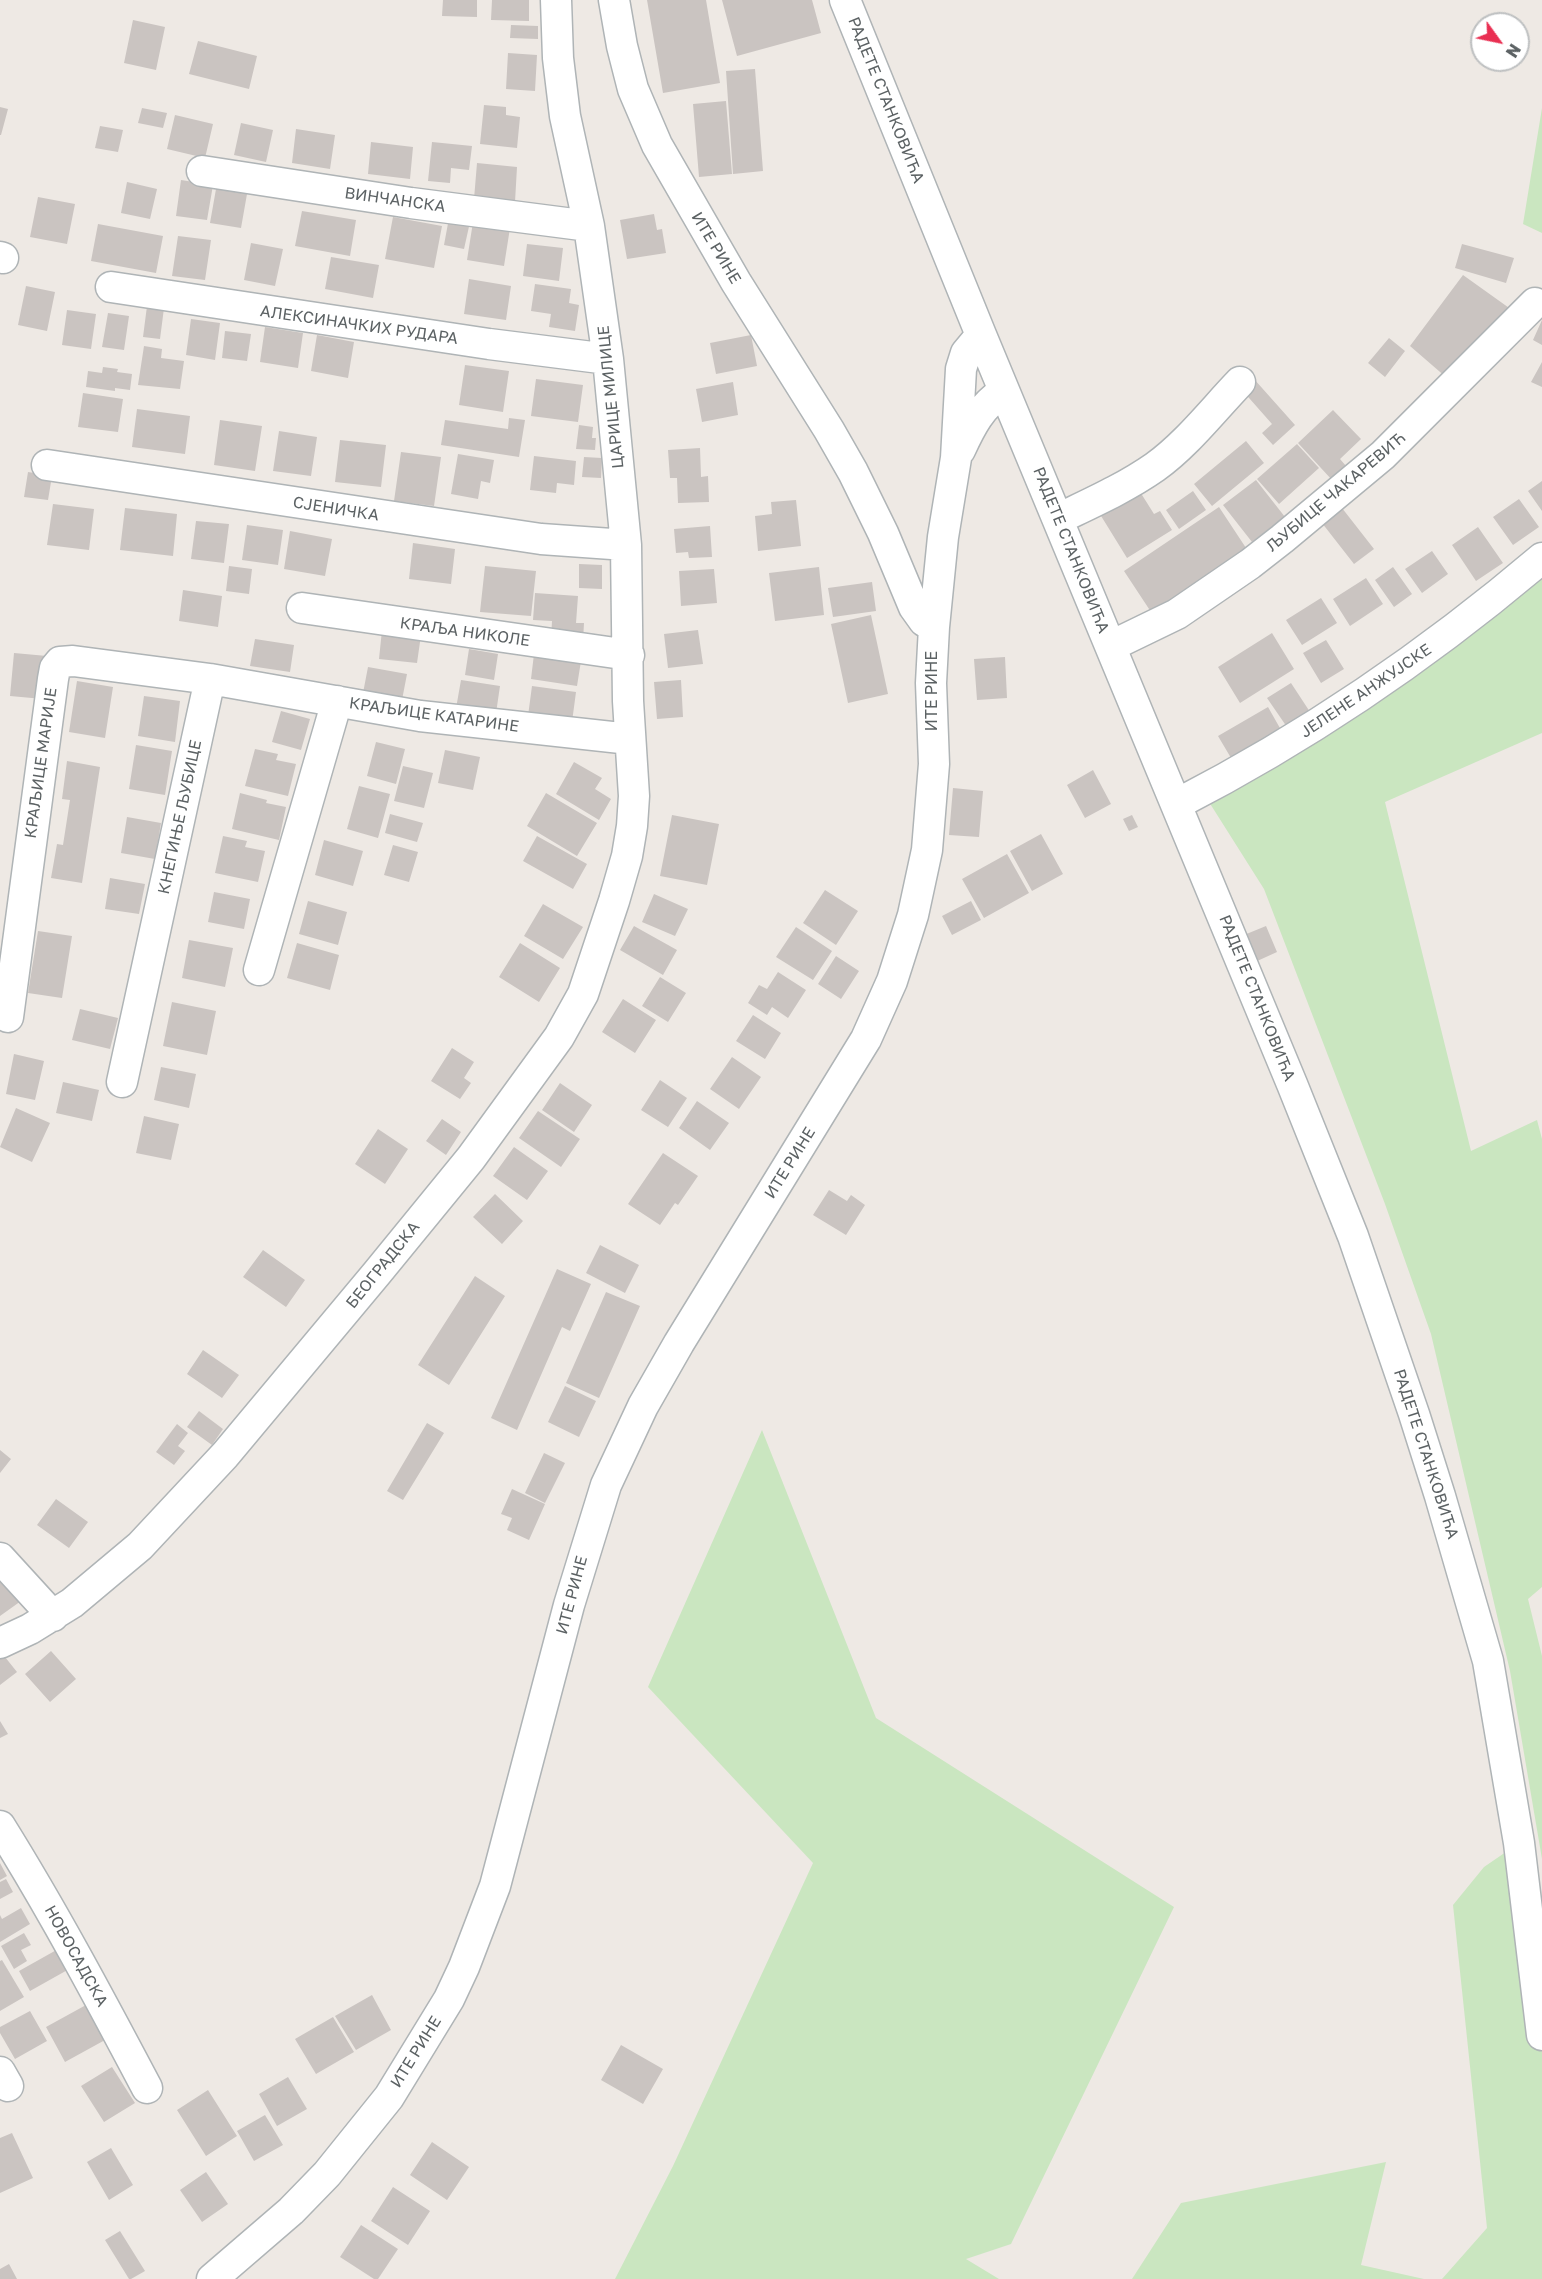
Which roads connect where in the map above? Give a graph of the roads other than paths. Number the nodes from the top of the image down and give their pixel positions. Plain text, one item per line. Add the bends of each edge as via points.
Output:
1 (556, 0) edge
2 (614, 0) edge
3 (845, 0) edge
4 (202, 171) dead end
5 (589, 225) junction
6 (111, 287) dead end
7 (1534, 303) dead end
8 (981, 335) junction
9 (608, 358) junction
10 (1240, 382) dead end
11 (1004, 391) junction
12 (956, 458) junction
13 (47, 465) dead end
14 (1058, 519) junction
15 (626, 545) junction
16 (1542, 558) edge
17 (302, 608) dead end
18 (934, 627) junction
19 (1110, 646) junction
20 (629, 654) junction
21 (210, 679) junction
22 (337, 701) junction
23 (630, 739) junction
24 (634, 796) joint
25 (1177, 804) junction
26 (259, 970) dead end
27 (8, 1017) dead end
28 (122, 1082) dead end
29 (0, 1558) edge
30 (53, 1616) junction
31 (0, 1643) edge
32 (0, 1826) edge
33 (1542, 2035) edge
34 (147, 2088) dead end
35 (212, 2279) edge

1 - 5 street, ЦАРИЦЕ МИЛИЦЕ via 566,116
2 - 18 street, ИТЕ РИНЕ via 621,46 635,95 657,145 853,472 914,607
3 - 8 street, РАДЕТЕ СТАНКОВИЋА
4 - 5 street, ВИНЧАНСКА
5 - 9 street, ЦАРИЦЕ МИЛИЦЕ
6 - 9 street, АЛЕКСИНАЧКИХ РУДАРА
7 - 19 street, ЉУБИЦЕ ЧАКАРЕВИЋ via 1383,455 1282,540 1177,614
8 - 11 street, РАДЕТЕ СТАНКОВИЋА
8 - 12 street via 966,353 961,369
9 - 15 street, ЦАРИЦЕ МИЛИЦЕ
10 - 14 street via 1157,466 1128,485
11 - 12 street via 980,412
11 - 14 street, РАДЕТЕ СТАНКОВИЋА
12 - 18 street
13 - 15 street, СЈЕНИЧКА via 541,539
14 - 19 street, РАДЕТЕ СТАНКОВИЋА
15 - 20 street, ЦАРИЦЕ МИЛИЦЕ
16 - 25 street, ЈЕЛЕНЕ АНЖУЈСКЕ via 1425,652 1358,699 1256,762
17 - 20 street, КРАЉА НИКОЛЕ
18 - 35 street, ИТЕ РИНЕ via 934,764 927,850 913,915 892,981 866,1039 679,1343 609,1477 569,1605 495,1886 464,1967 420,2048 346,2151 291,2211
19 - 25 street, РАДЕТЕ СТАНКОВИЋА
20 - 23 street, ЦАРИЦЕ МИЛИЦЕ
21 - 22 street
21 - 27 street, КРАЉИЦЕ МАРИЈЕ via 67,660 55,668
21 - 28 street, КНЕГИЊЕ ЉУБИЦЕ
22 - 23 street, КРАЉИЦЕ КАТАРИНЕ via 420,716
22 - 26 street, КРАЉИЦЕ КАТАРИНЕ
23 - 24 street, ЦАРИЦЕ МИЛИЦЕ
24 - 30 street, БЕОГРАДСКА via 627,856 614,901 583,994 559,1038 471,1158 225,1455 140,1546
25 - 33 street, РАДЕТЕ СТАНКОВИЋА via 1353,1236 1440,1496 1488,1661 1519,1843
29 - 30 street
30 - 31 street, БЕОГРАДСКА
32 - 34 street, НОВОСАДСКА

